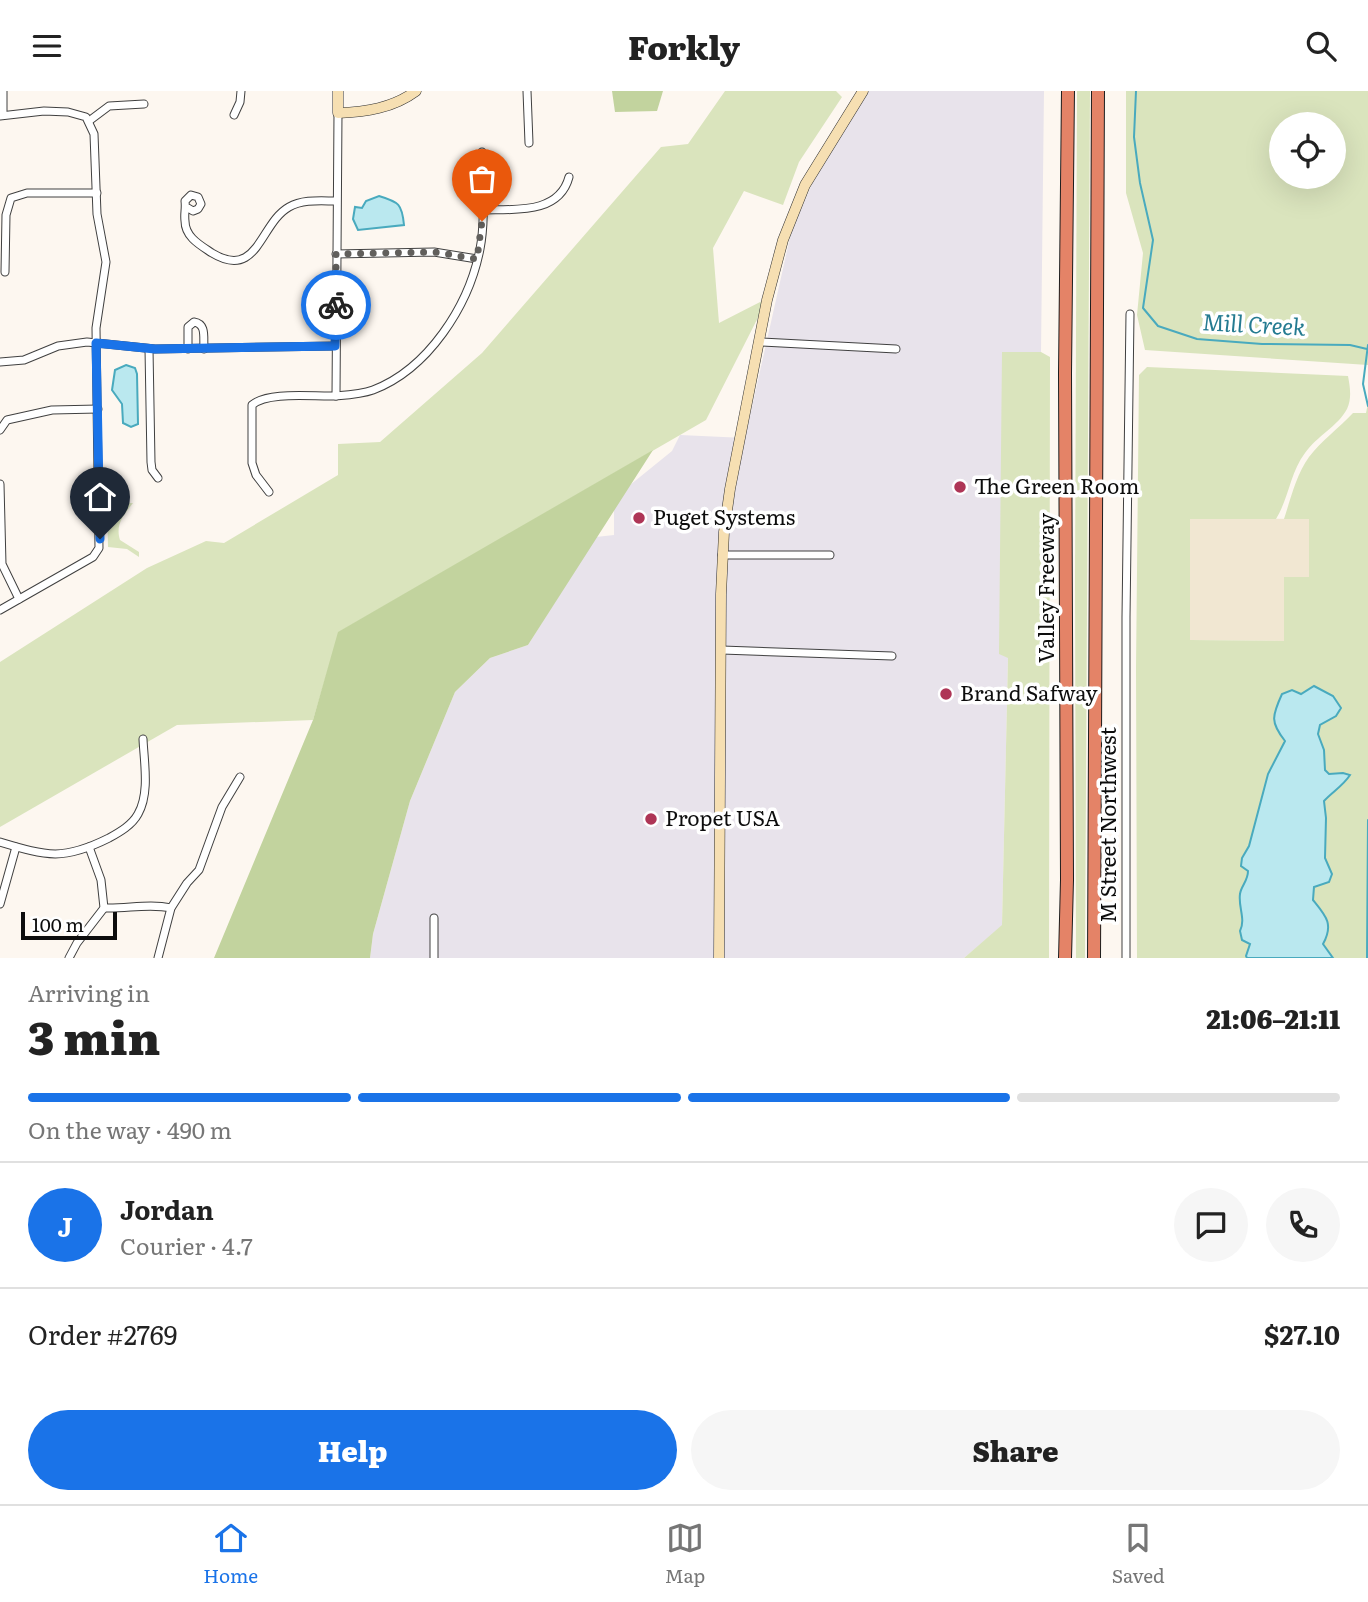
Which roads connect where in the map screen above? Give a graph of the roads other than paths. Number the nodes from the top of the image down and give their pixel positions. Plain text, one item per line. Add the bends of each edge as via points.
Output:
1 (3, 91) edge
2 (241, 91) edge
3 (338, 91) edge
4 (416, 91) edge
5 (527, 91) edge
6 (863, 91) edge
7 (1069, 91) edge
8 (1098, 91) edge
9 (144, 104) dead end
10 (338, 113) junction
11 (1, 115) edge
12 (234, 115) dead end
13 (89, 121) junction
14 (528, 143) dead end
15 (482, 152) dead end
16 (569, 177) dead end
17 (97, 193) junction
18 (337, 201) junction
19 (188, 208) dead end
20 (482, 209) junction
21 (336, 254) junction
22 (477, 259) junction
23 (5, 272) dead end
24 (1130, 314) dead end
25 (760, 342) junction
26 (96, 343) junction
27 (335, 346) junction
28 (149, 349) junction
29 (188, 349) junction
30 (204, 349) junction
31 (896, 349) dead end
32 (0, 362) edge
33 (336, 395) junction
34 (98, 409) junction
35 (1, 428) edge
36 (158, 478) dead end
37 (0, 484) edge
38 (269, 492) dead end
39 (723, 555) junction
40 (830, 555) dead end
41 (19, 599) junction
42 (0, 610) edge
43 (722, 650) junction
44 (892, 656) dead end
45 (143, 739) dead end
46 (240, 777) dead end
47 (0, 842) edge
48 (16, 846) junction
49 (89, 848) junction
50 (0, 904) edge
51 (104, 908) junction
52 (171, 908) junction
53 (434, 918) dead end
54 (69, 958) edge
55 (158, 958) edge
56 (434, 958) edge
57 (719, 958) edge
58 (1065, 958) edge
59 (1094, 958) edge
60 (1126, 958) edge

1 - 11 street
2 - 12 street
3 - 10 main road
4 - 10 main road via 368,111
5 - 14 street
6 - 25 main road via 819,159 795,209 775,267
7 - 58 highway, Valley Freeway
8 - 59 highway
9 - 13 street via 109,106
10 - 18 street
11 - 13 street via 68,111
13 - 17 street via 96,141
15 - 20 street
16 - 20 street via 563,192 542,207
17 - 23 street via 27,193 11,198 5,219
17 - 26 street via 106,268
18 - 19 street via 288,208 253,251 233,260 191,237 185,224
18 - 21 street
20 - 22 street
21 - 22 street via 434,252
21 - 27 street
22 - 33 street via 470,286 433,347 371,391
24 - 60 street, M Street Northwest
25 - 31 street
25 - 39 main road via 730,489
26 - 28 street
26 - 32 street via 58,346 24,360
26 - 34 street
27 - 30 street
27 - 33 street
28 - 29 street
28 - 36 street via 151,462
29 - 30 street
29 - 30 street via 188,327 194,322 203,327
33 - 38 street via 263,397 252,405 252,463
34 - 35 street via 52,410 7,420
34 - 41 street via 99,548 93,557
37 - 41 street via 2,564
39 - 40 street
39 - 43 main road
41 - 42 street
43 - 44 street
43 - 57 main road
45 - 49 street via 144,797 138,814 129,825
46 - 52 street via 222,807 199,870
47 - 48 street
48 - 49 street via 61,855
48 - 50 street
49 - 51 street via 102,880
51 - 52 street
51 - 54 street
52 - 55 street
53 - 56 street

